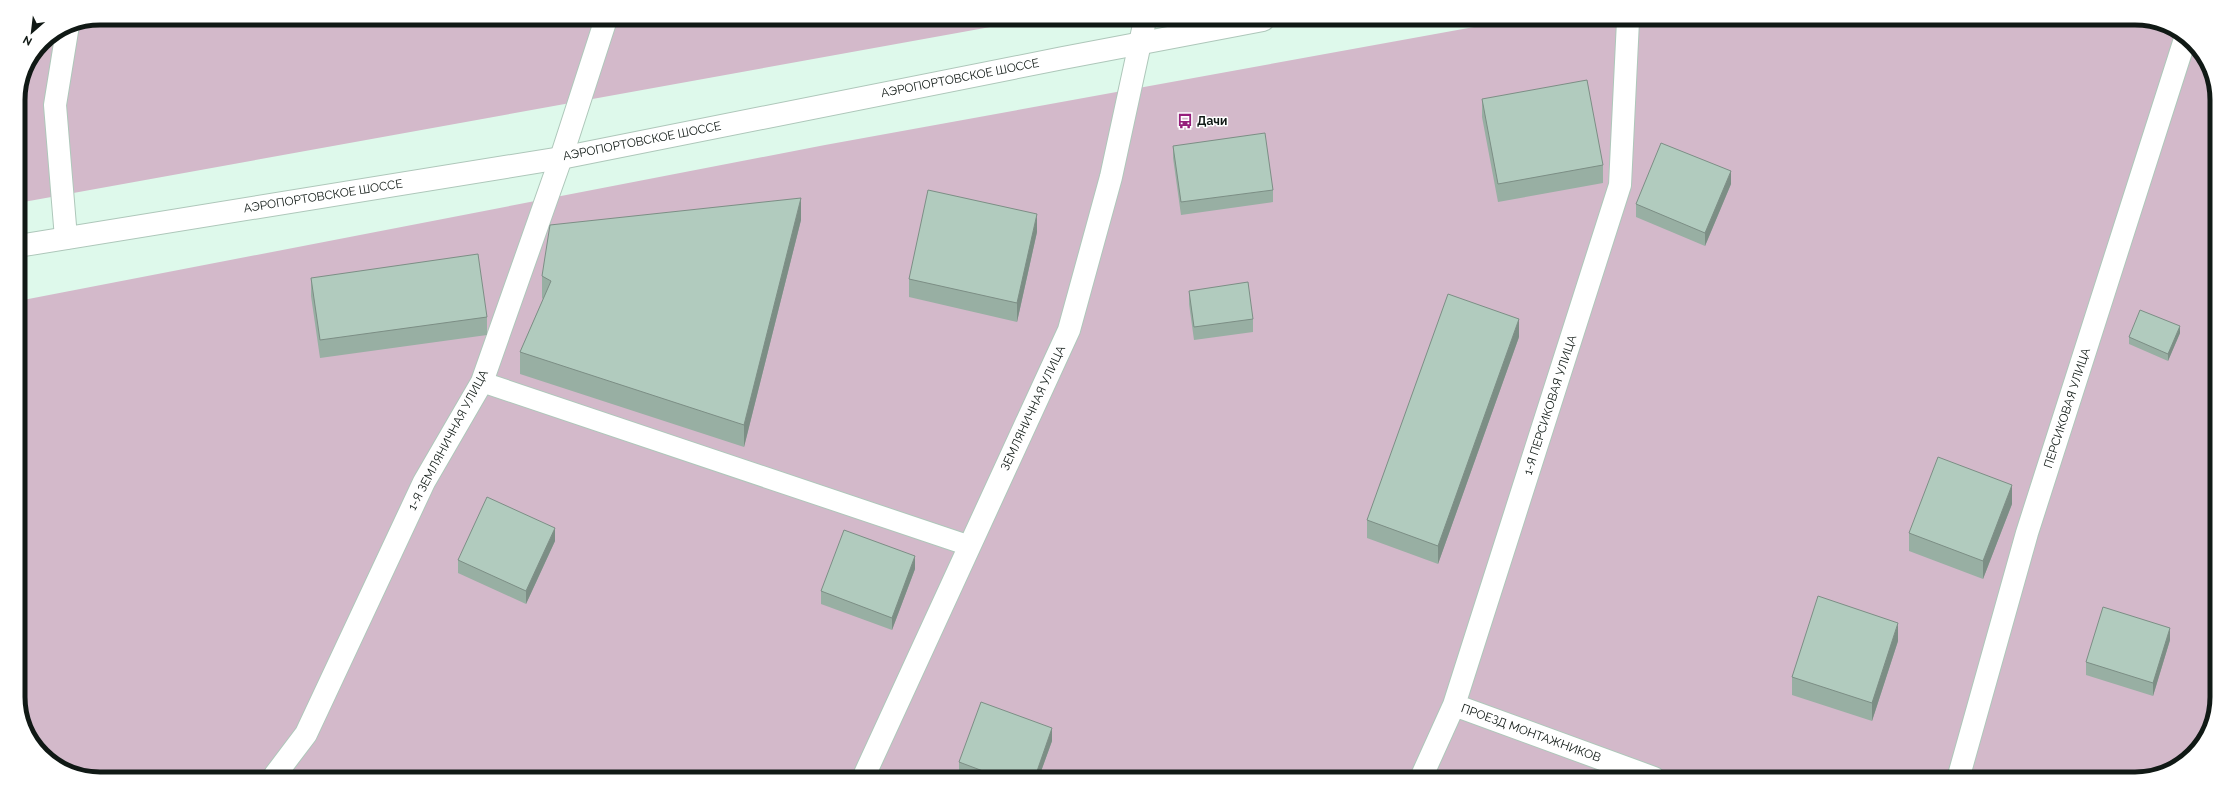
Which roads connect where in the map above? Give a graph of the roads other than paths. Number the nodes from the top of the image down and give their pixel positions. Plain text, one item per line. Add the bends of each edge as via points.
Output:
1 (604, 25) edge
2 (1144, 25) edge
3 (1236, 25) edge
4 (1628, 25) edge
5 (67, 33) edge
6 (1141, 43) junction
7 (2184, 43) edge
8 (561, 158) junction
9 (66, 238) junction
10 (25, 245) edge
11 (482, 382) junction
12 (970, 546) junction
13 (1454, 705) junction
14 (277, 772) edge
15 (866, 772) edge
16 (1424, 772) edge
17 (1638, 772) edge
18 (1960, 772) edge

1 - 8 street, 1-Я ЗЕМЛЯНИЧНАЯ УЛИЦА
2 - 6 street, ЗЕМЛЯНИЧНАЯ УЛИЦА
3 - 6 street, АЭРОПОРТОВСКОЕ ШОССЕ
4 - 13 street, 1-Я ПЕРСИКОВАЯ УЛИЦА via 1620,185
5 - 9 street via 55,105
6 - 8 street, АЭРОПОРТОВСКОЕ ШОССЕ
6 - 12 street, ЗЕМЛЯНИЧНАЯ УЛИЦА via 1111,177 1069,330
7 - 18 street, ПЕРСИКОВАЯ УЛИЦА via 2027,533
8 - 9 street, АЭРОПОРТОВСКОЕ ШОССЕ
8 - 11 street, 1-Я ЗЕМЛЯНИЧНАЯ УЛИЦА
9 - 10 street, АЭРОПОРТОВСКОЕ ШОССЕ
11 - 12 lane
11 - 14 street, 1-Я ЗЕМЛЯНИЧНАЯ УЛИЦА via 424,482 306,734
12 - 15 street, ЗЕМЛЯНИЧНАЯ УЛИЦА
13 - 16 street, 1-Я ПЕРСИКОВАЯ УЛИЦА
13 - 17 street, ПРОЕЗД МОНТАЖНИКОВ

